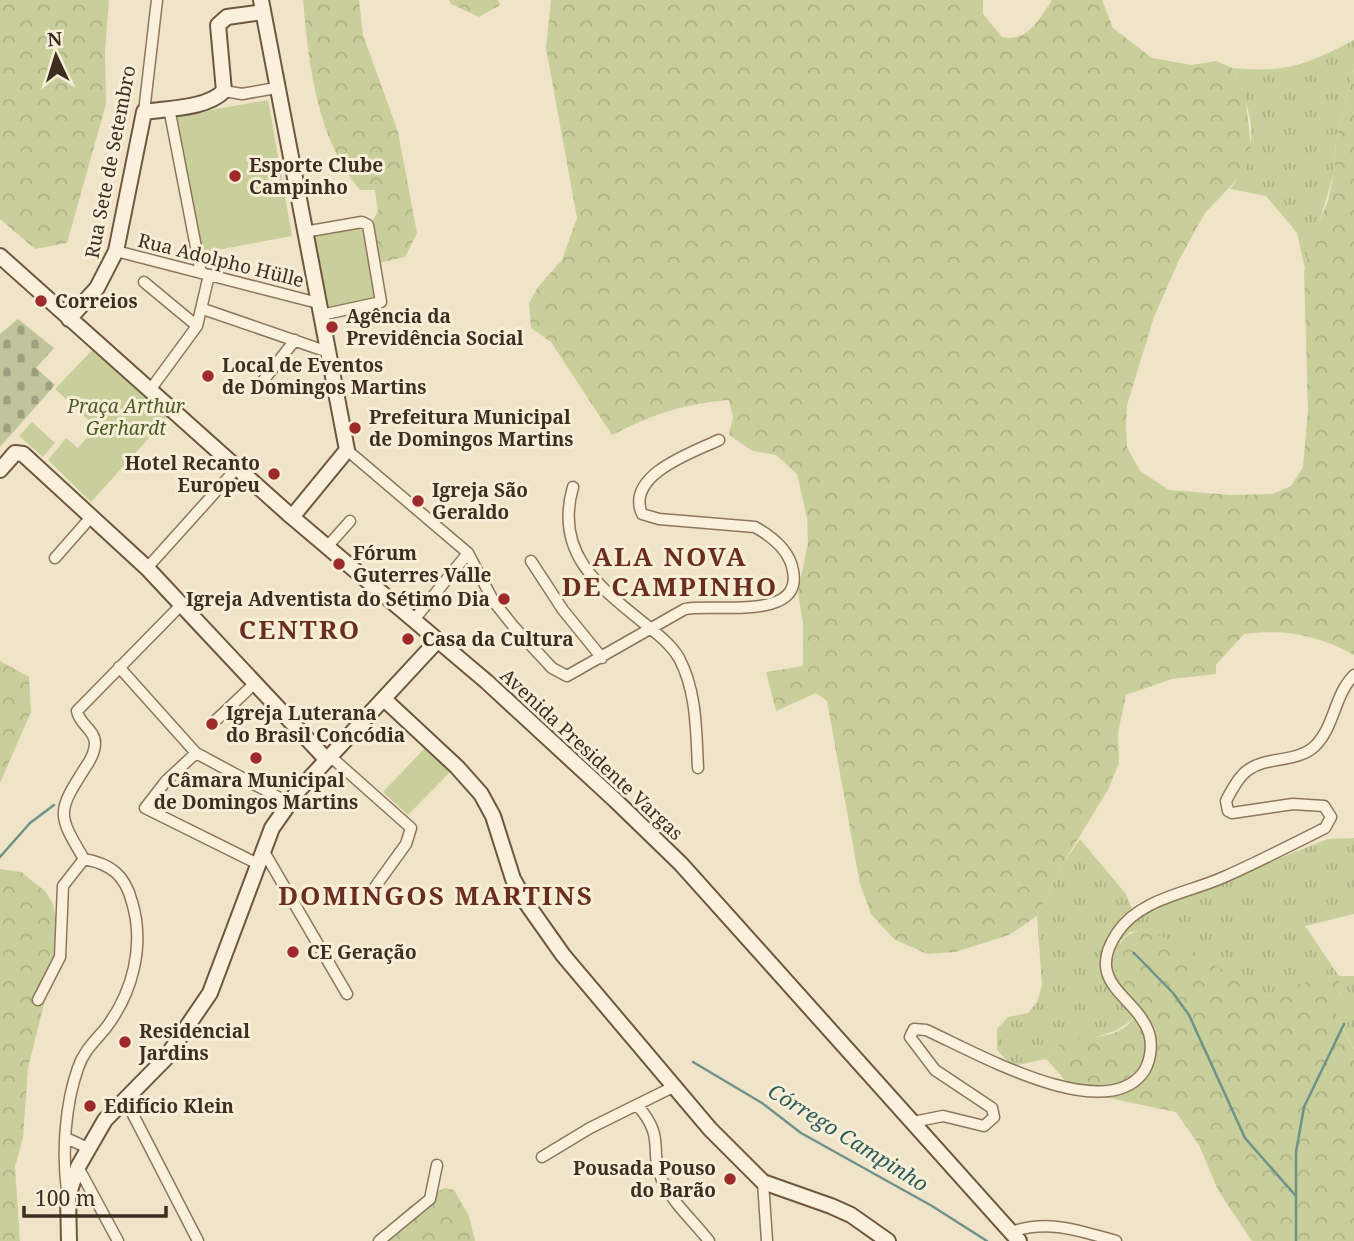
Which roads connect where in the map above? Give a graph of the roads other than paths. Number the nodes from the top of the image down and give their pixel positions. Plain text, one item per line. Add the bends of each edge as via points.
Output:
1 (157, 0) edge
2 (262, 6) edge
3 (276, 88) junction
4 (225, 91) junction
5 (169, 108) junction
6 (144, 112) junction
7 (304, 232) junction
8 (116, 251) junction
9 (0, 256) edge
10 (205, 274) junction
11 (144, 282) dead end
12 (203, 309) junction
13 (320, 309) junction
14 (69, 319) junction
15 (197, 326) junction
16 (295, 341) junction
17 (328, 352) junction
18 (263, 381) dead end
19 (150, 390) junction
20 (719, 439) dead end
21 (347, 450) junction
22 (237, 468) junction
23 (0, 470) edge
24 (573, 487) dead end
25 (91, 517) junction
26 (292, 517) junction
27 (350, 521) dead end
28 (327, 547) junction
29 (468, 554) junction
30 (55, 558) dead end
31 (531, 561) dead end
32 (146, 568) junction
33 (181, 605) junction
34 (413, 621) junction
35 (650, 628) junction
36 (437, 641) junction
37 (602, 657) junction
38 (119, 667) junction
39 (1354, 675) edge
40 (254, 684) junction
41 (384, 699) junction
42 (214, 722) dead end
43 (197, 753) junction
44 (328, 757) junction
45 (698, 768) dead end
46 (289, 803) junction
47 (261, 857) junction
48 (85, 859) junction
49 (375, 887) dead end
50 (347, 994) dead end
51 (38, 1000) dead end
52 (673, 1087) junction
53 (125, 1099) junction
54 (637, 1105) junction
55 (913, 1122) junction
56 (66, 1138) junction
57 (88, 1148) junction
58 (542, 1157) dead end
59 (437, 1165) dead end
60 (78, 1167) junction
61 (763, 1182) junction
62 (68, 1196) junction
63 (1015, 1236) edge
64 (69, 1241) edge
65 (118, 1241) edge
66 (198, 1241) edge
67 (379, 1241) edge
68 (709, 1241) edge
69 (767, 1241) edge
70 (888, 1241) edge
71 (1116, 1241) edge

1 - 6 street, Rua Sete de Setembro
2 - 3 main road
2 - 4 main road via 227,17 218,25
3 - 4 street via 242,94
3 - 7 main road
4 - 5 main road via 204,102
5 - 6 main road
5 - 10 street
6 - 8 main road, Rua Sete de Setembro
7 - 13 main road
7 - 13 street via 362,222 368,225 381,302
8 - 10 street, Rua Adolpho Hülle
8 - 14 main road, Rua Sete de Setembro via 97,288
9 - 14 main road, Avenida Presidente Vargas
10 - 12 street
10 - 13 street, Rua Adolpho Hülle
11 - 15 street
12 - 15 street
12 - 16 street
13 - 17 main road
14 - 19 main road, Avenida Presidente Vargas
15 - 19 street
16 - 17 street
16 - 18 street
17 - 21 main road
19 - 22 main road, Avenida Presidente Vargas
20 - 35 street via 657,472 640,494 642,514 755,527 789,559 792,586 779,602 740,608 695,607
21 - 26 main road
21 - 29 street
22 - 26 main road, Avenida Presidente Vargas
22 - 32 street
23 - 25 main road via 15,453 23,454
24 - 35 street via 566,522 573,546 600,585
25 - 30 street
25 - 32 main road
26 - 28 main road, Avenida Presidente Vargas
27 - 28 street
28 - 34 main road, Avenida Presidente Vargas
29 - 34 street
29 - 37 street via 494,602 552,668 563,676 571,675
31 - 37 street via 562,610
32 - 33 main road
33 - 38 street
33 - 40 main road
34 - 36 main road, Avenida Presidente Vargas
35 - 37 street
35 - 45 street via 669,644 684,672 694,702
36 - 41 main road
36 - 55 main road, Avenida Presidente Vargas via 566,754 681,864
38 - 43 street
38 - 48 street via 77,711 95,748 65,797 63,814
39 - 55 street via 1339,694 1333,715 1313,748 1251,768 1226,801 1232,813 1293,804 1325,806 1331,817 1325,828 1221,878 1163,899 1118,930 1107,952 1108,978 1144,1023 1151,1046 1147,1067 1133,1084 1103,1093 1039,1081 918,1029 910,1037 926,1062 992,1108 995,1117 984,1126 943,1116
40 - 42 street
40 - 44 main road
41 - 44 main road
41 - 52 main road via 481,794 527,904 563,955
43 - 46 street
43 - 47 street via 145,808
44 - 46 main road
44 - 49 street via 411,828 406,844
46 - 47 main road via 272,828
47 - 50 street
47 - 53 main road via 210,993 165,1059
48 - 51 street via 63,886 60,957
48 - 56 street via 113,868 125,884 138,925 139,949 116,1012 78,1066
52 - 54 street
52 - 61 main road
53 - 57 main road
53 - 66 street
54 - 58 street
54 - 68 street via 654,1125 661,1178 676,1205
55 - 63 main road, Avenida Presidente Vargas
56 - 57 street
56 - 62 street
57 - 60 main road
59 - 67 street via 430,1199
60 - 62 main road
60 - 65 street
61 - 69 street
61 - 70 main road via 851,1215
62 - 64 main road
63 - 71 street via 1039,1224 1055,1224

